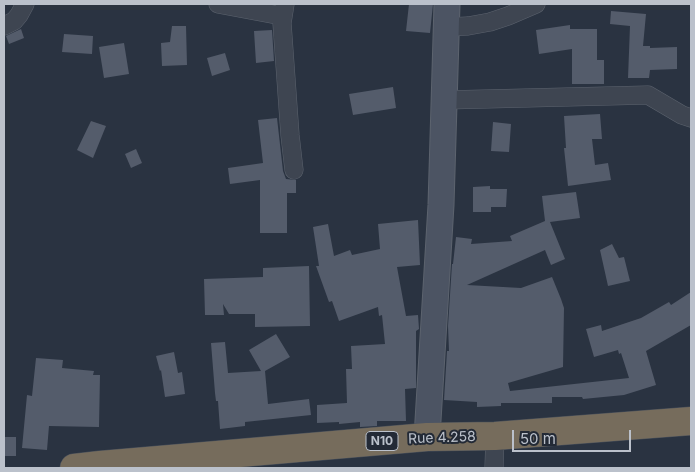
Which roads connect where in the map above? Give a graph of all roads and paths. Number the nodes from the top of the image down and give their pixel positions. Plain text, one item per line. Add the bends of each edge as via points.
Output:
1 (25, 4) edge
2 (218, 4) edge
3 (536, 4) edge
4 (283, 10) edge
5 (447, 15) edge
6 (4, 26) edge
7 (445, 100) junction
8 (691, 118) edge
9 (294, 170) dead end
10 (691, 421) edge
11 (495, 436) junction
12 (427, 437) junction
13 (74, 468) edge
14 (494, 468) edge

1 - 6 street via 14,21
2 - 4 street
3 - 5 street via 490,22 468,26
4 - 9 street
5 - 7 street
7 - 8 street via 648,95
7 - 12 street
10 - 11 highway, Rue 4.258 / N10
11 - 12 highway, Rue 4.258 / N10
11 - 14 street
12 - 13 highway, Rue 4.258 / N10

